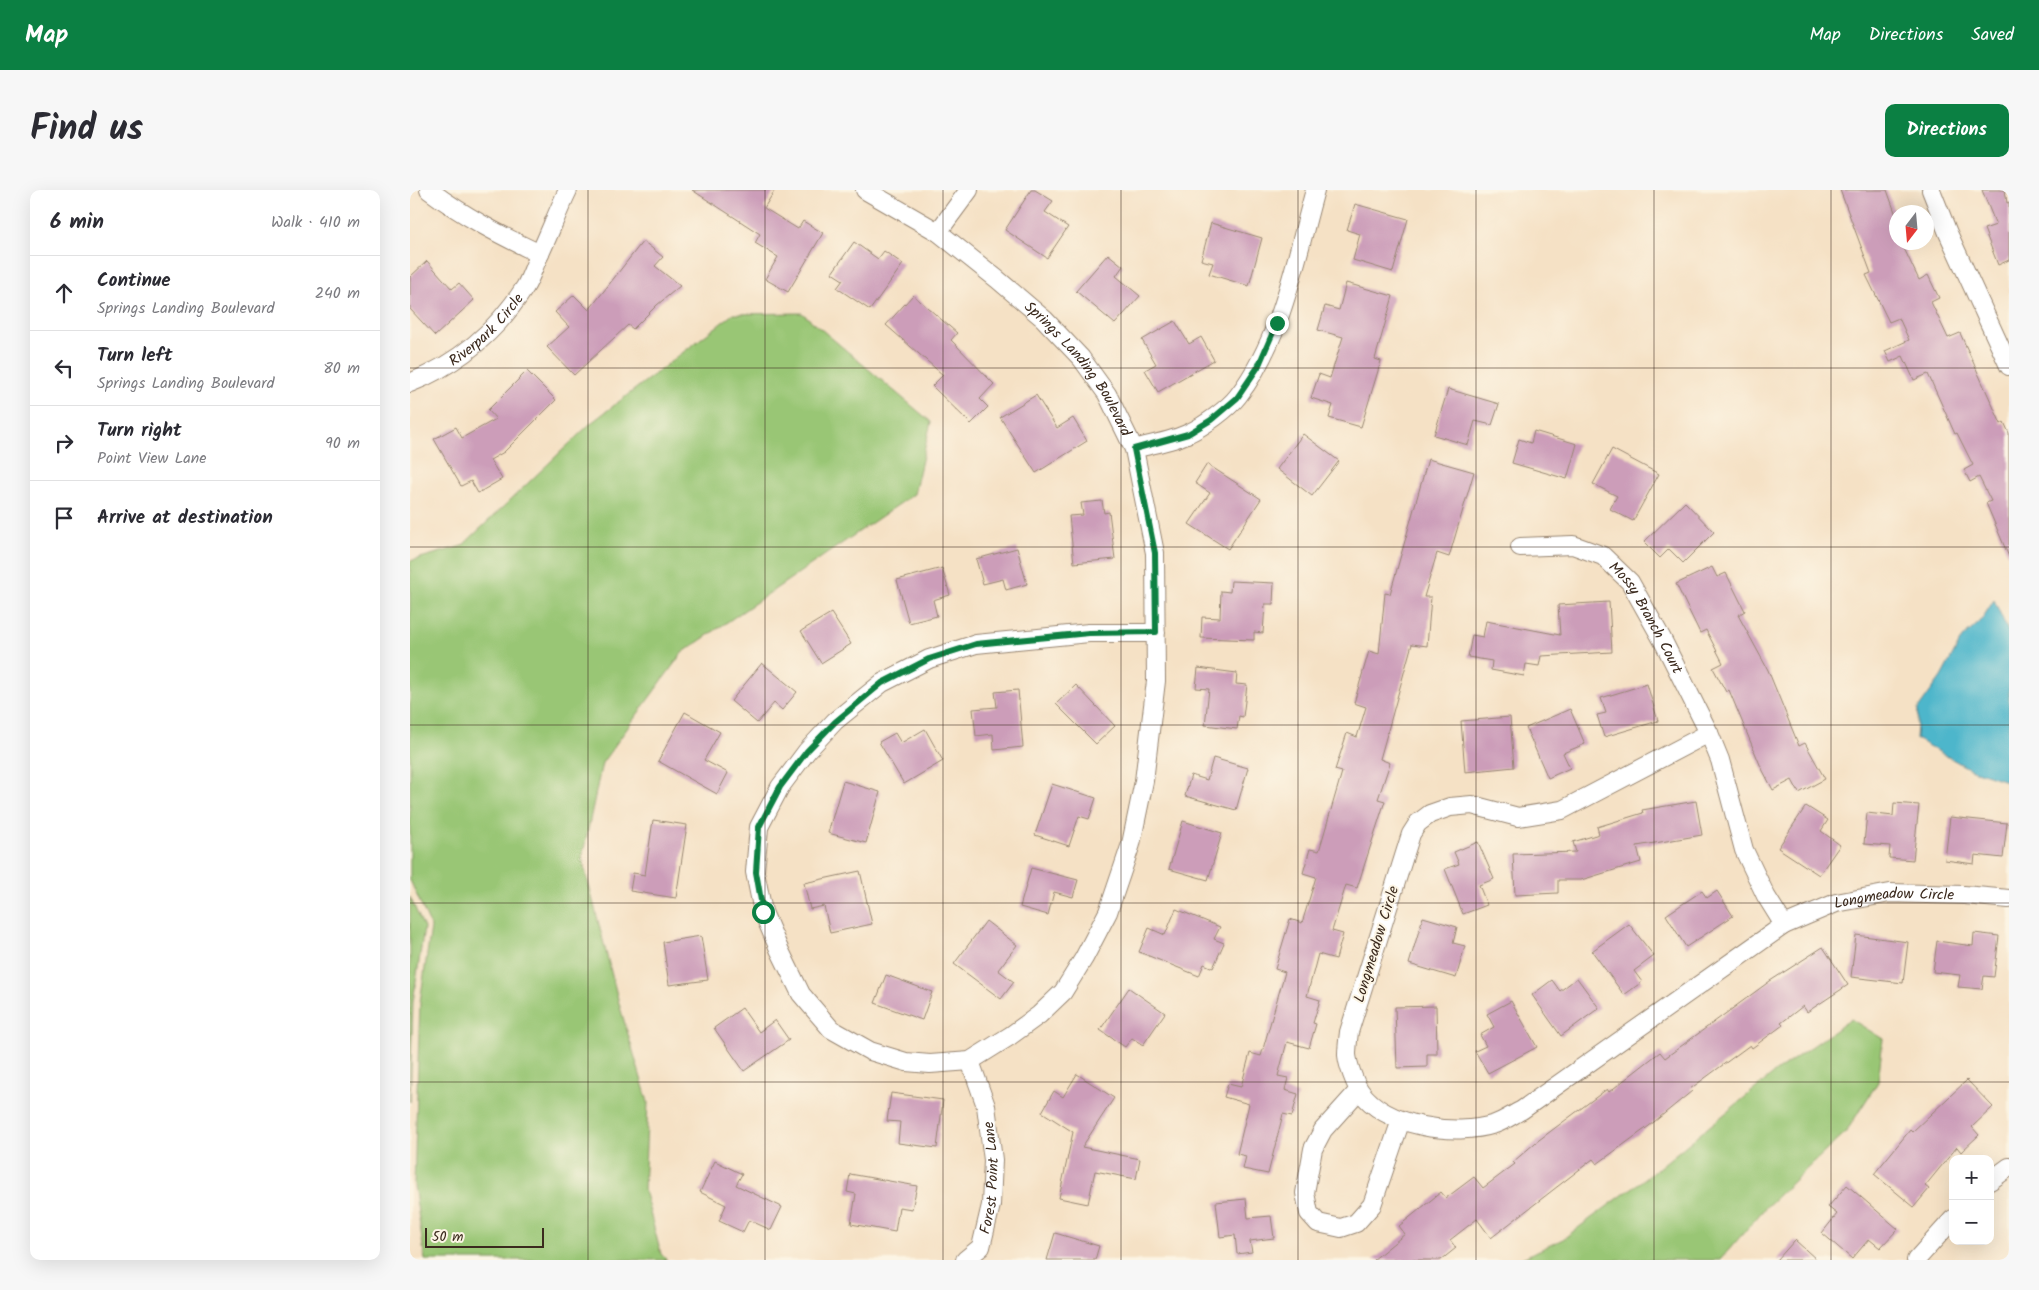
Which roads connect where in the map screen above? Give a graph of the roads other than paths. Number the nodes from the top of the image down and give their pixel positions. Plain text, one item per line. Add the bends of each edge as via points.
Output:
1 (429, 190) edge
2 (568, 190) edge
3 (865, 190) edge
4 (968, 190) edge
5 (1315, 190) edge
6 (1932, 190) edge
7 (938, 232) junction
8 (540, 254) junction
9 (2009, 366) edge
10 (410, 384) edge
11 (1134, 449) junction
12 (1520, 547) dead end
13 (1156, 632) junction
14 (1709, 734) junction
15 (2009, 899) edge
16 (1784, 925) junction
17 (970, 1061) junction
18 (1359, 1090) junction
19 (1401, 1120) junction
20 (2009, 1167) edge
21 (1994, 1178) edge
22 (1949, 1223) edge
23 (965, 1260) edge
24 (1916, 1260) edge

1 - 8 street via 494,233
2 - 8 street, Riverpark Circle
3 - 7 street, Springs Landing Boulevard
4 - 7 street
5 - 11 street via 1277,323 1258,367 1237,398 1188,434
6 - 9 street via 1948,233
7 - 11 street, Springs Landing Boulevard via 1044,319 1081,358 1107,394
8 - 10 street, Riverpark Circle via 526,286 488,332 465,354
11 - 13 street, Springs Landing Boulevard via 1155,553
12 - 14 street, Mossy Branch Court via 1573,545 1603,556 1630,582
13 - 17 street, Springs Landing Boulevard via 1156,681 1144,782 1130,844 1108,912 1064,992 1039,1015
13 - 17 street, Springs Landing Boulevard via 1089,633 976,644 929,659 882,683 835,722 807,751 780,787 759,827 756,872 763,912 801,994 831,1029 870,1051 906,1062
14 - 16 street via 1720,760 1744,850
14 - 18 street, Longmeadow Circle via 1562,810 1518,817 1472,805 1450,807 1430,814 1418,823 1411,834 1349,1032 1347,1057
15 - 16 street, Longmeadow Circle via 1964,894 1890,893 1836,903
16 - 19 street, Longmeadow Circle via 1522,1110 1496,1124 1462,1129 1428,1127
17 - 23 street, Forest Point Lane via 986,1106 993,1160 991,1205 981,1247
18 - 19 street, Longmeadow Circle via 1377,1109
18 - 19 street via 1323,1130 1313,1149 1305,1193 1309,1213 1318,1223 1341,1228 1356,1223 1372,1205
20 - 21 street
22 - 24 street

